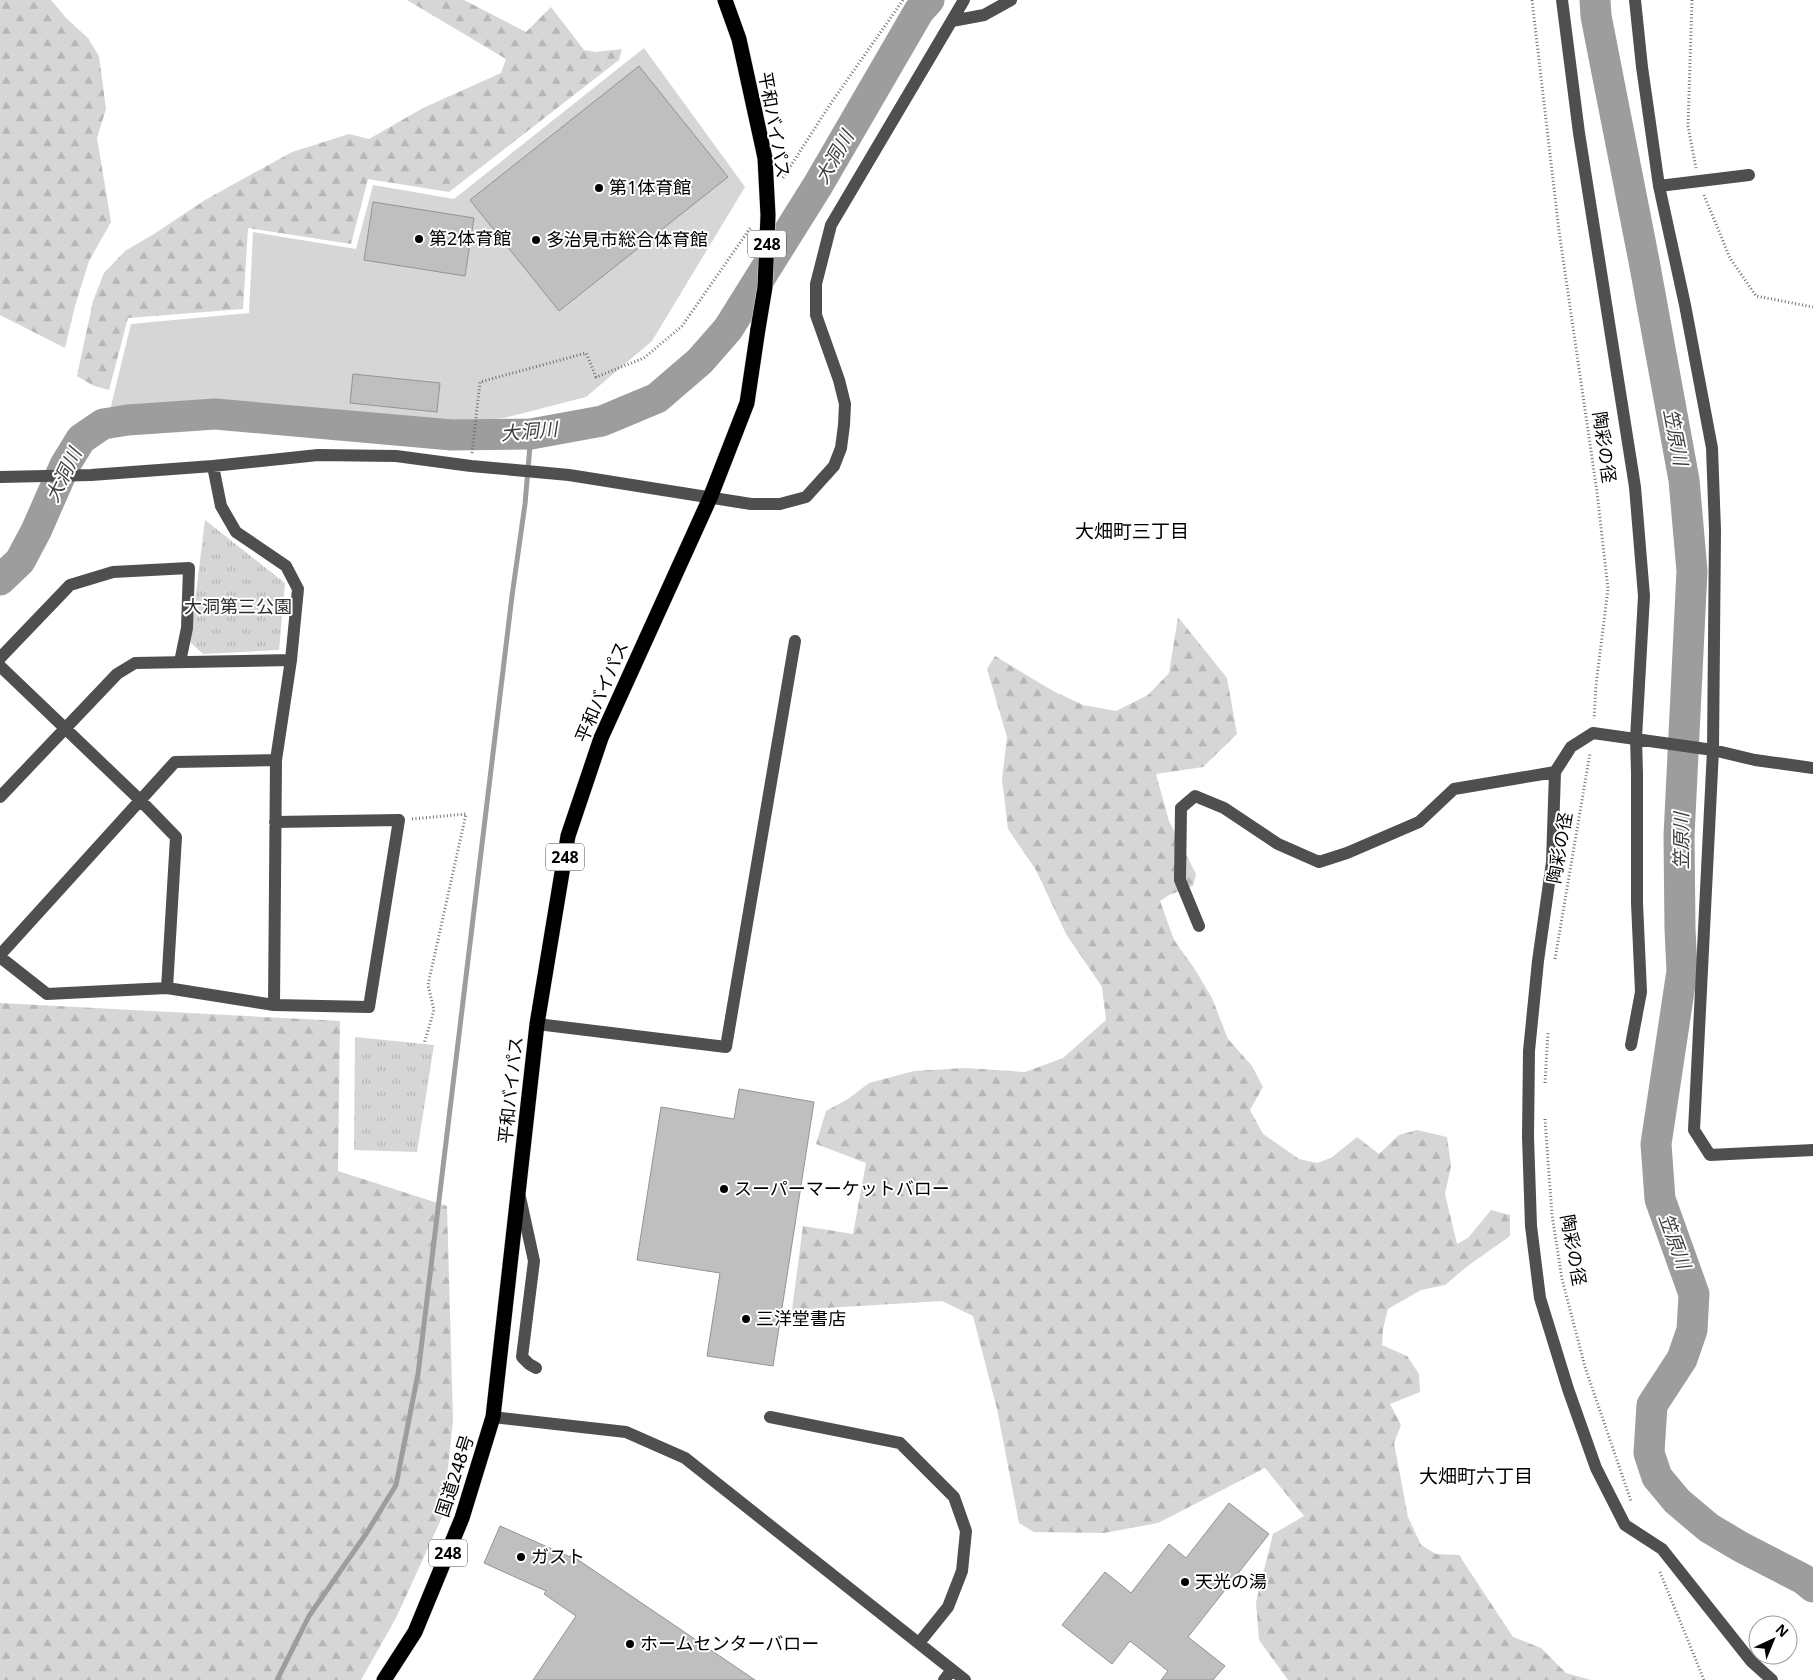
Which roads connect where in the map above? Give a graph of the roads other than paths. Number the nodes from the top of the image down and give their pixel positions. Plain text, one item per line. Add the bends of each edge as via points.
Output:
1 (725, 0) edge
2 (964, 0) edge
3 (1011, 0) edge
4 (1562, 0) edge
5 (1635, 0) edge
6 (952, 21) junction
7 (1748, 175) dead end
8 (1659, 186) junction
9 (213, 466) junction
10 (0, 478) edge
11 (710, 498) junction
12 (795, 641) dead end
13 (0, 658) edge
14 (290, 660) junction
15 (180, 662) junction
16 (0, 666) edge
17 (66, 730) junction
18 (1636, 738) junction
19 (1713, 750) junction
20 (276, 760) junction
21 (1813, 768) edge
22 (1556, 772) junction
23 (0, 798) edge
24 (140, 800) junction
25 (275, 822) junction
26 (1199, 926) dead end
27 (0, 956) edge
28 (167, 988) junction
29 (274, 1005) junction
30 (537, 1024) junction
31 (1631, 1045) dead end
32 (1813, 1150) edge
33 (519, 1190) junction
34 (536, 1368) dead end
35 (493, 1417) junction
36 (770, 1417) dead end
37 (919, 1643) junction
38 (948, 1675) edge
39 (384, 1680) edge
40 (965, 1680) edge
41 (1772, 1680) edge

1 - 11 highway, 平和バイパス / 248, bridge via 739,39 765,158 768,215 765,286 747,403
2 - 6 street
3 - 6 street via 984,15
4 - 18 street via 1579,133 1635,487 1644,596
5 - 8 street
6 - 11 street via 831,225 816,284 816,315 845,404 841,448 834,466 806,497 780,504
7 - 8 street
8 - 19 street via 1712,448 1715,530
9 - 10 street
9 - 11 street via 318,455 396,456 569,475
9 - 14 street via 221,506 236,532 286,566 298,588
11 - 30 highway, 平和バイパス / 248 via 601,738 568,836
12 - 30 street via 726,1047
13 - 15 street via 70,584 113,572 190,568 187,628
14 - 15 street
14 - 20 street
15 - 17 street via 135,664 117,674
16 - 17 street
17 - 23 street
17 - 24 street
18 - 19 street
18 - 22 street via 1593,733 1571,747
18 - 31 street via 1641,992
19 - 21 street
19 - 32 street via 1694,1130 1710,1155
20 - 24 street via 175,762
20 - 25 street
22 - 26 street via 1454,789 1419,822 1319,862 1278,844 1224,808 1195,796 1180,808 1180,880
22 - 41 street via 1552,862 1529,1050 1531,1226 1540,1298 1596,1468 1624,1525 1662,1548 1751,1661
24 - 27 street
24 - 28 street via 176,837
25 - 29 street
25 - 29 street via 399,820 369,1007
27 - 28 street via 47,994
28 - 29 street
30 - 33 highway, 平和バイパス / 248
33 - 34 street via 534,1261 522,1357
33 - 35 highway, 平和バイパス / 248
35 - 37 street via 626,1432 685,1458
35 - 39 highway, 国道248号 / 248 via 462,1518 415,1632
36 - 37 street via 900,1443 954,1497 966,1531 962,1571 948,1608
37 - 38 street
38 - 40 street

